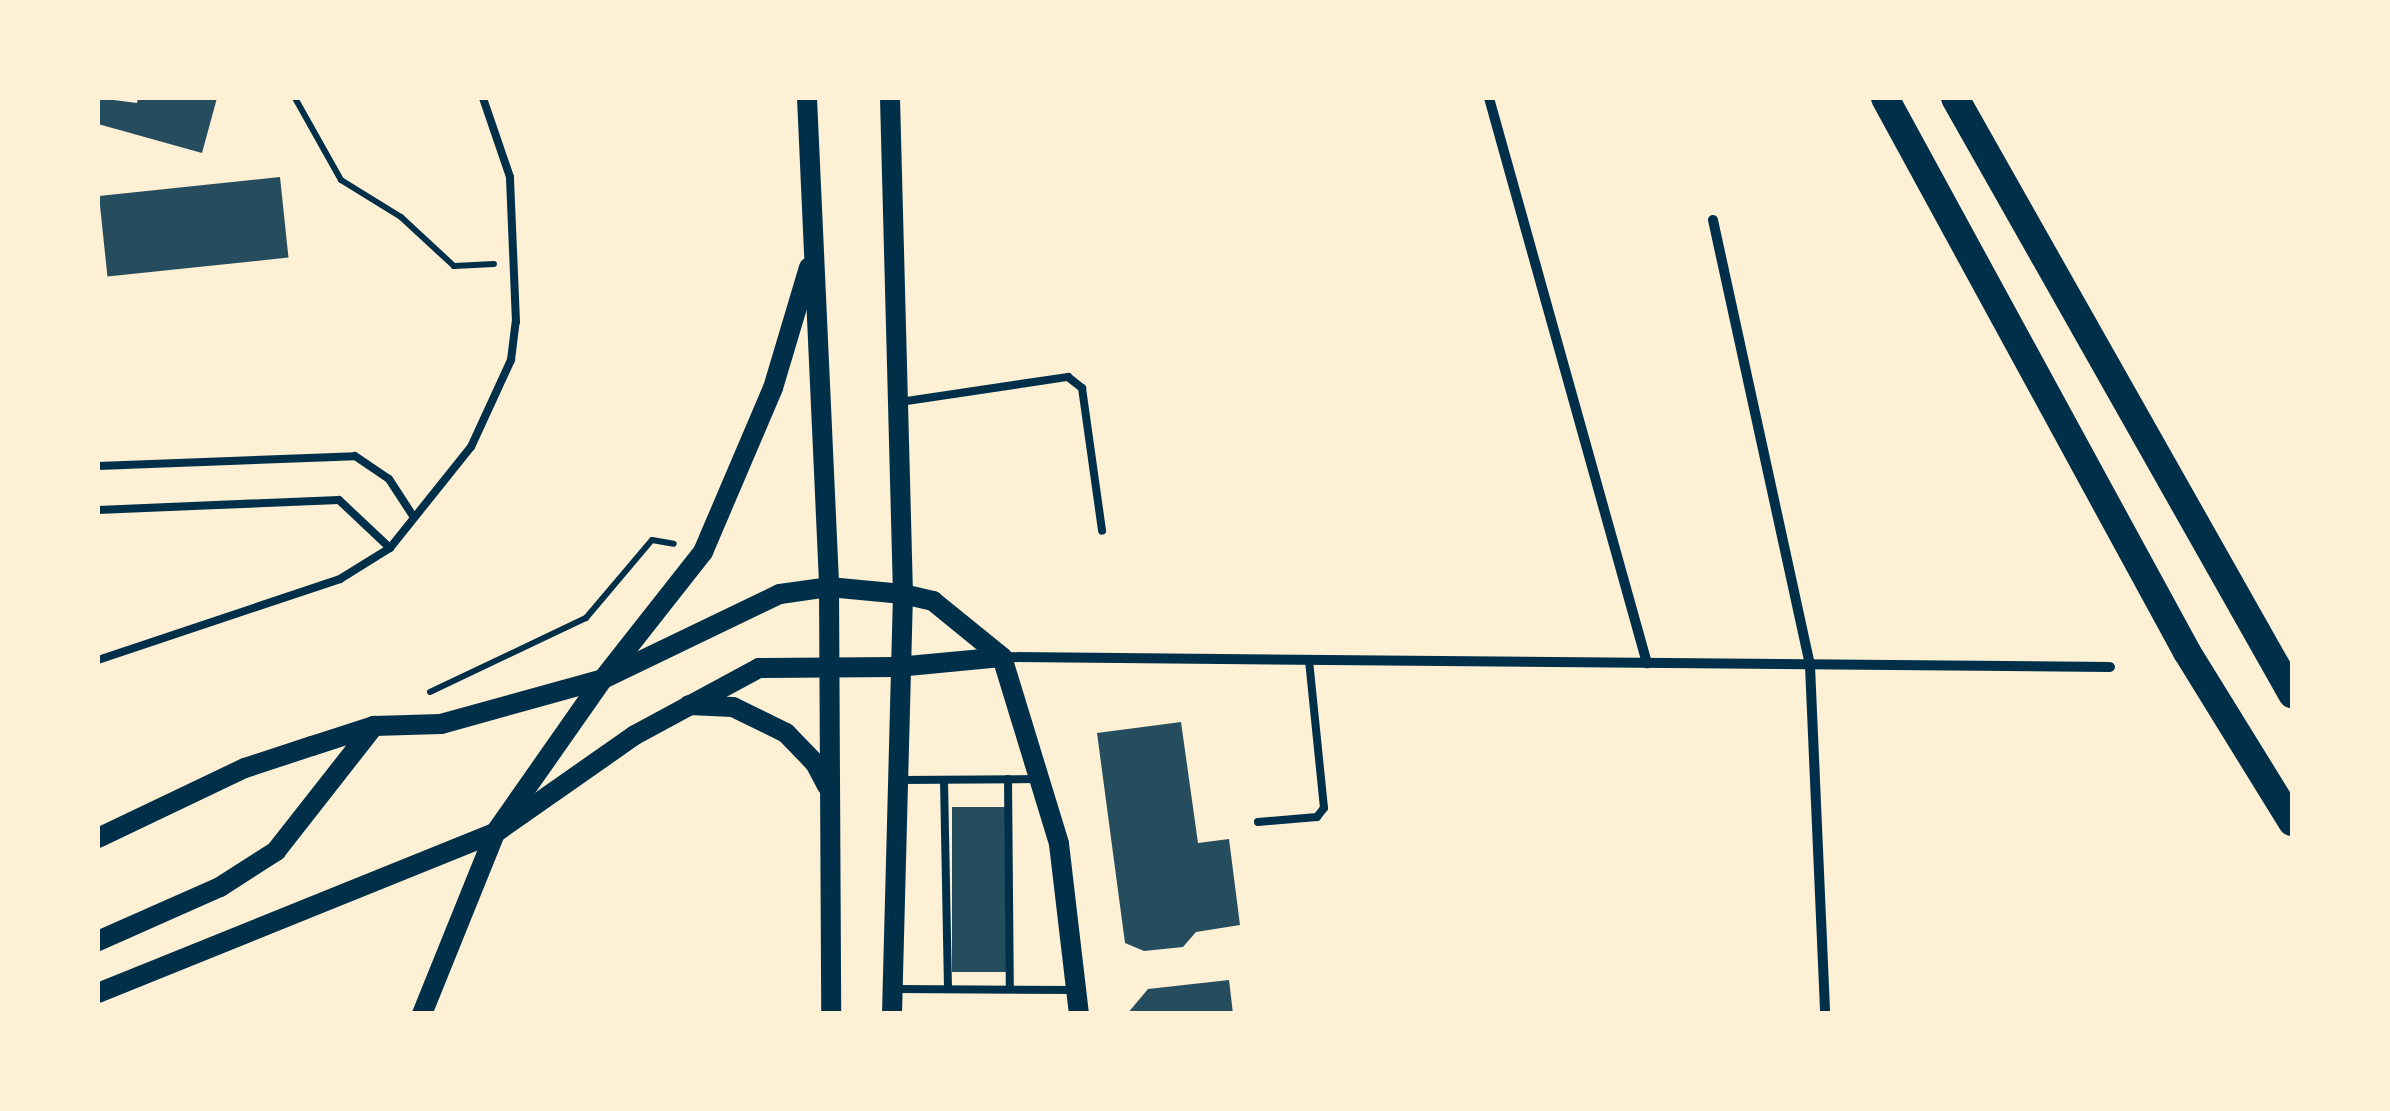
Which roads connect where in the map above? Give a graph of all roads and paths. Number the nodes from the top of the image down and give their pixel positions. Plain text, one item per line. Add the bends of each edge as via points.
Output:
1 (296, 98) edge
2 (483, 98) edge
3 (807, 98) edge
4 (890, 98) edge
5 (1489, 98) edge
6 (1886, 98) edge
7 (1955, 98) edge
8 (1714, 220) dead end
9 (814, 250) junction
10 (515, 264) junction
11 (896, 402) junction
12 (98, 466) edge
13 (98, 510) edge
14 (414, 516) junction
15 (1102, 530) dead end
16 (390, 548) junction
17 (829, 587) junction
18 (903, 594) junction
19 (1002, 658) junction
20 (98, 660) edge
21 (1309, 662) junction
22 (1647, 663) junction
23 (828, 664) junction
24 (1810, 666) junction
25 (898, 667) junction
26 (2110, 667) dead end
27 (603, 679) junction
28 (2292, 694) edge
29 (688, 705) junction
30 (374, 726) junction
31 (1008, 779) junction
32 (1040, 779) junction
33 (895, 780) junction
34 (944, 780) junction
35 (831, 802) junction
36 (1258, 822) dead end
37 (2292, 822) edge
38 (495, 833) junction
39 (98, 838) edge
40 (98, 941) edge
41 (893, 989) junction
42 (948, 989) junction
43 (1010, 989) junction
44 (1076, 990) junction
45 (98, 993) edge
46 (422, 1014) edge
47 (830, 1014) edge
48 (892, 1014) edge
49 (1079, 1014) edge
50 (1824, 1014) edge

1 - 10 path via 341,180 402,217 454,266
2 - 10 lane via 510,177
3 - 9 main road
4 - 11 main road
5 - 22 street
6 - 37 highway via 2187,652
7 - 28 highway
8 - 24 street
9 - 17 main road
9 - 27 main road via 773,388 703,552
10 - 14 lane via 511,360 471,447
11 - 15 lane via 1068,377 1082,388
11 - 18 main road
12 - 14 lane via 355,456 389,479
13 - 16 lane via 340,500
14 - 16 lane
16 - 20 lane via 316,590
17 - 18 main road
17 - 23 main road
17 - 27 main road via 780,594
18 - 19 main road via 934,601
18 - 25 main road
19 - 21 street
19 - 25 main road
19 - 32 main road
21 - 22 street
21 - 36 lane via 1324,808 1317,816
22 - 24 street
23 - 25 main road
23 - 29 main road via 759,668
23 - 35 main road
24 - 26 street
24 - 50 street
25 - 33 main road
27 - 30 main road via 441,724
27 - 38 main road
29 - 35 main road via 733,707 786,733 816,762
29 - 38 main road
30 - 39 main road via 245,768
30 - 40 main road via 276,851 220,888
31 - 32 lane
31 - 34 lane
31 - 43 lane
32 - 44 main road via 1059,844
33 - 34 lane
33 - 41 main road
34 - 42 lane
35 - 47 main road
38 - 45 main road
38 - 46 main road
41 - 42 lane
41 - 48 main road
42 - 43 lane
43 - 44 lane
44 - 49 main road

